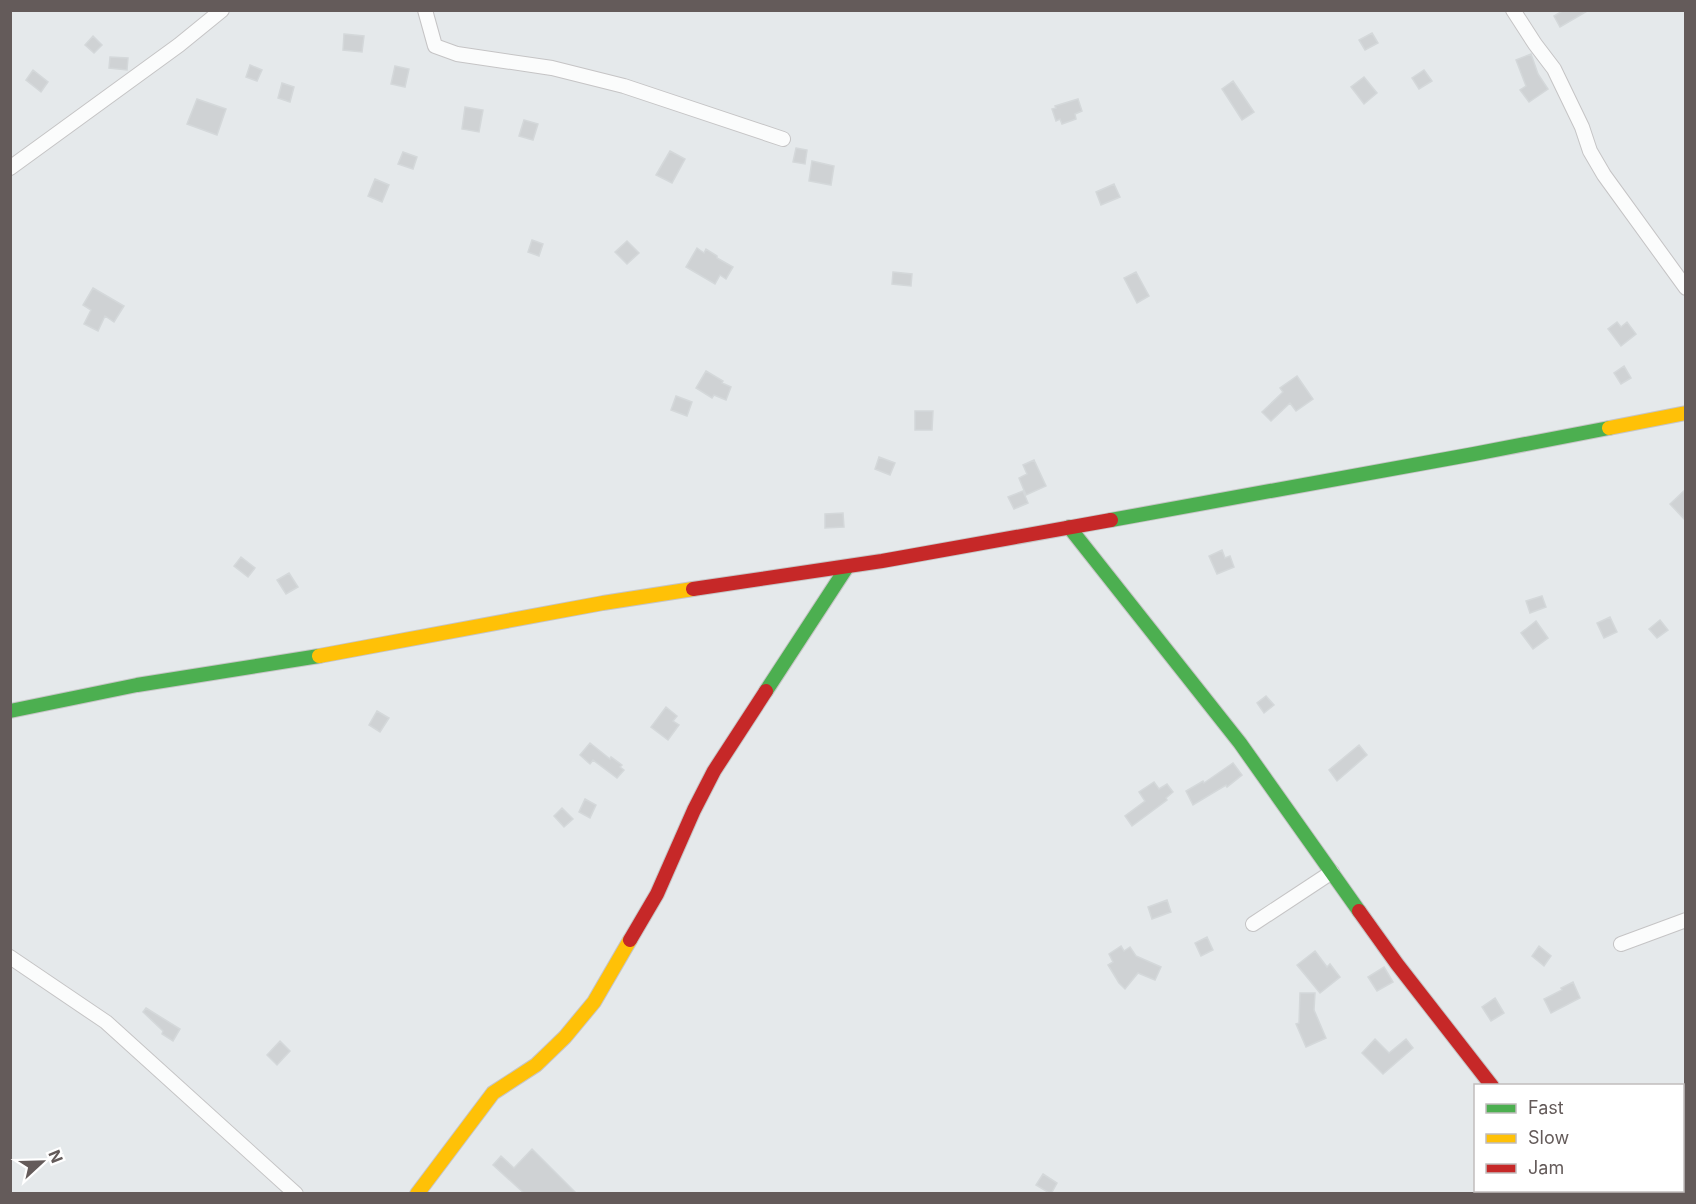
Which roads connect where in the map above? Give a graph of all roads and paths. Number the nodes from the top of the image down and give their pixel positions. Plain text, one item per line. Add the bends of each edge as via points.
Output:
1 (222, 10) edge
2 (425, 10) edge
3 (1513, 10) edge
4 (783, 139) dead end
5 (10, 168) edge
6 (1686, 288) edge
7 (1686, 413) edge
8 (1070, 527) junction
9 (847, 567) junction
10 (10, 711) edge
11 (1332, 872) junction
12 (1686, 920) edge
13 (1253, 924) dead end
14 (1621, 944) dead end
15 (10, 957) edge
16 (1490, 1084) edge
17 (296, 1194) edge
18 (417, 1194) edge

1 - 5 street
2 - 4 street via 435,46 457,54 552,68 624,86
3 - 6 street via 1554,69 1600,170
7 - 8 street
8 - 9 street
8 - 11 street via 1240,743
9 - 10 street via 603,603
9 - 18 street via 714,771 657,894 594,1002 536,1065 493,1093
11 - 13 street
11 - 16 street via 1397,964
12 - 14 street
15 - 17 street via 106,1022

